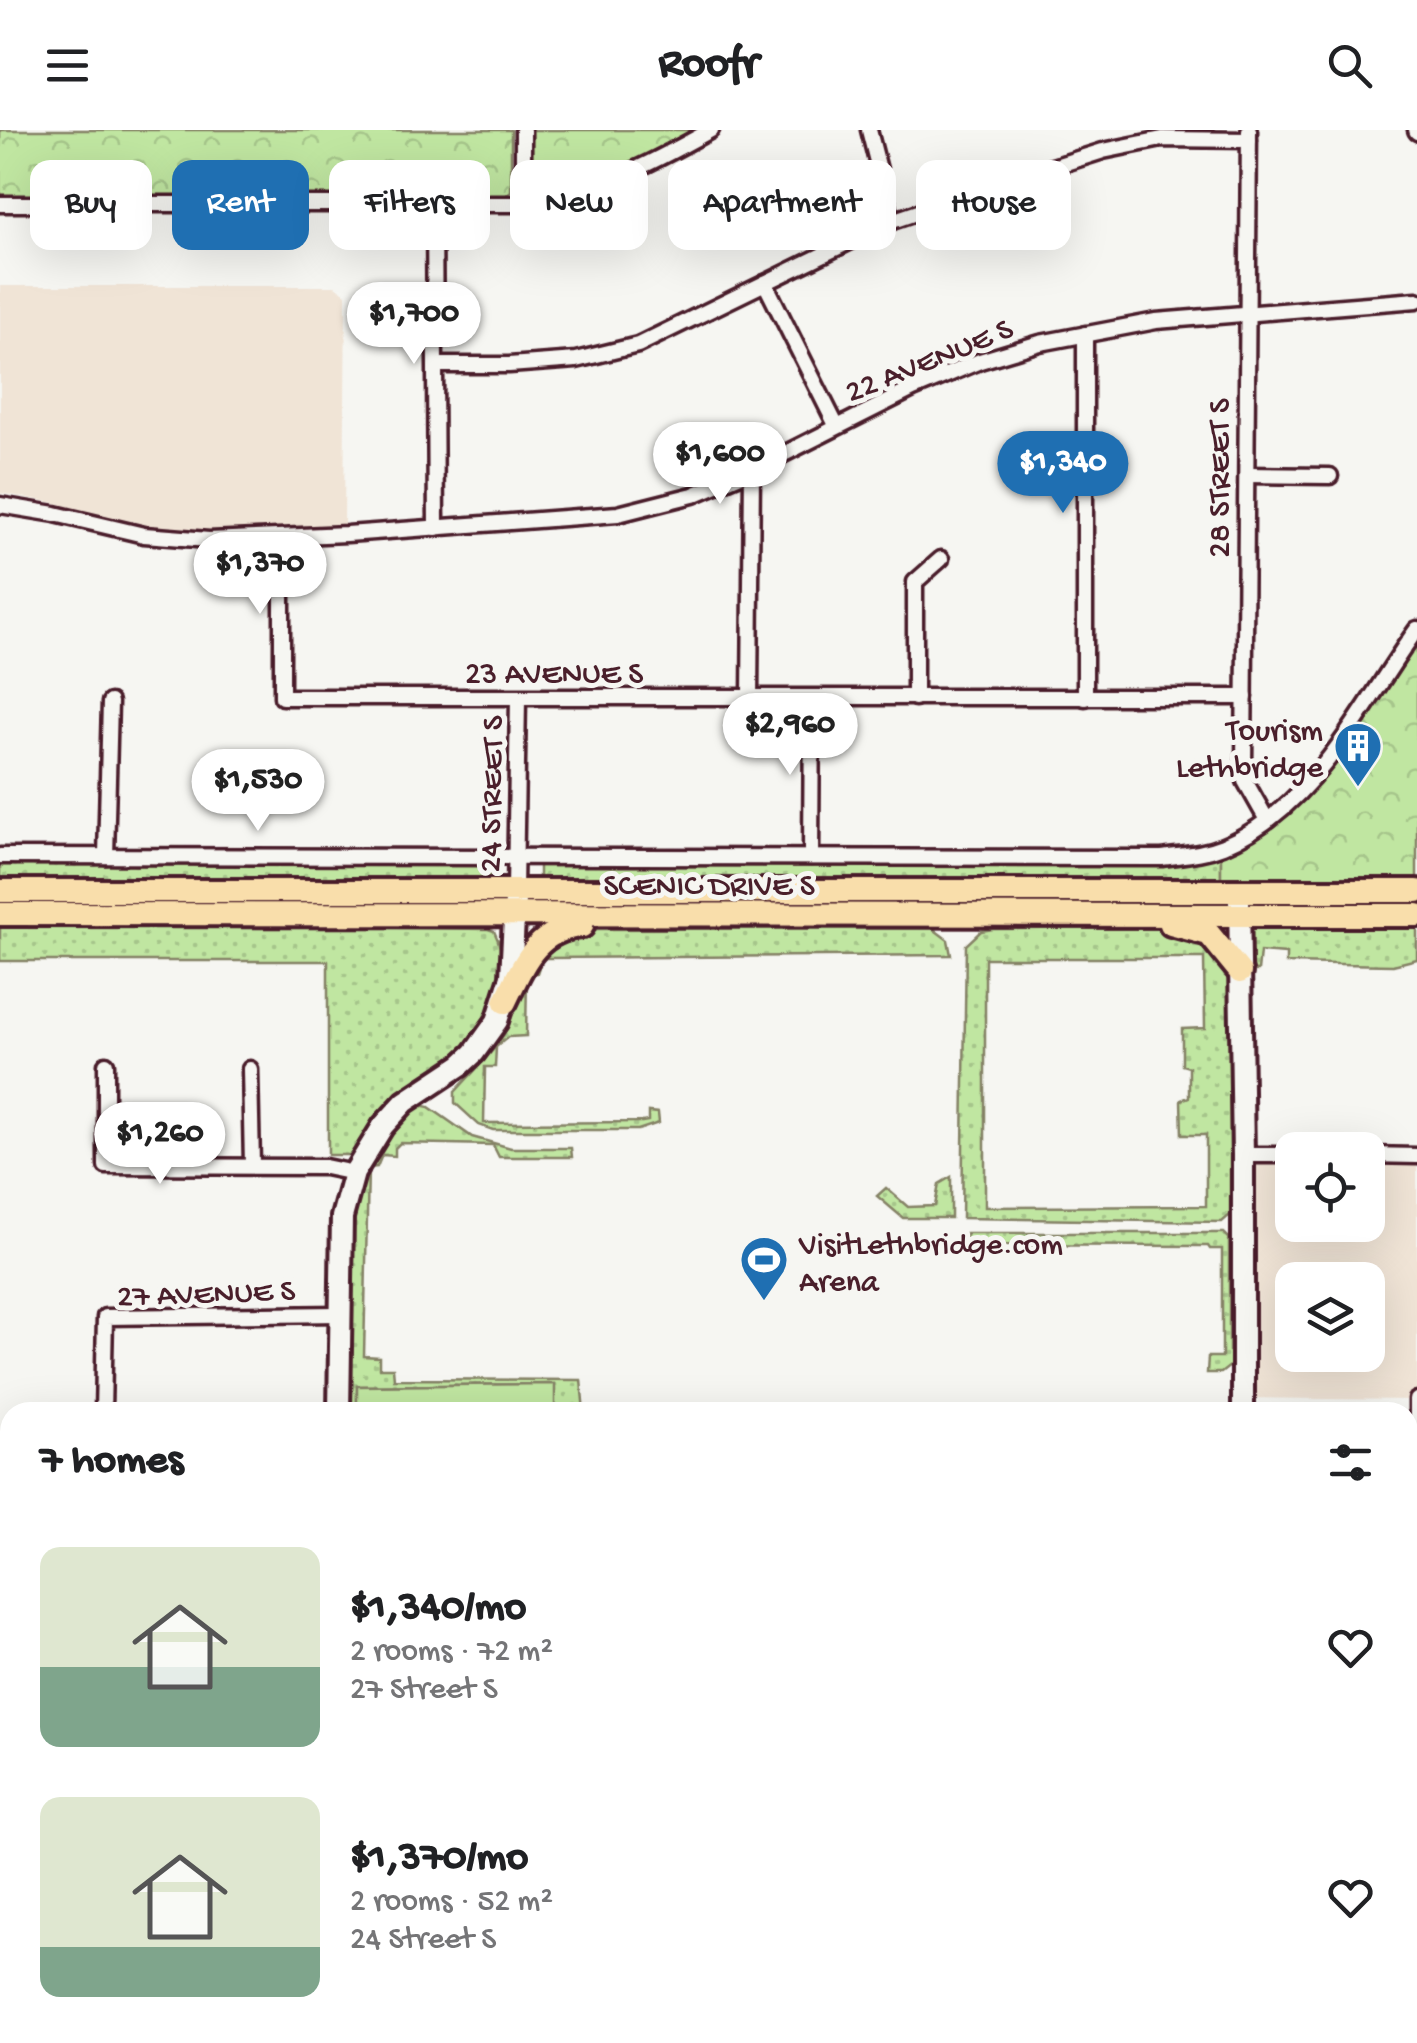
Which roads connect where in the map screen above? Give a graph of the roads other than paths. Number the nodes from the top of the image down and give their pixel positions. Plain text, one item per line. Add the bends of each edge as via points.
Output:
1 (523, 130) edge
2 (710, 130) edge
3 (869, 130) edge
4 (1249, 135) edge
5 (523, 160) edge
6 (877, 160) edge
7 (648, 163) edge
8 (0, 204) edge
9 (329, 206) edge
10 (896, 220) edge
11 (435, 250) edge
12 (834, 250) edge
13 (765, 284) junction
14 (1417, 300) edge
15 (1248, 315) junction
16 (1085, 334) junction
17 (436, 365) junction
18 (836, 425) junction
19 (752, 470) junction
20 (1247, 475) junction
21 (1330, 476) dead end
22 (0, 504) edge
23 (436, 528) junction
24 (282, 538) junction
25 (942, 560) dead end
26 (1417, 628) edge
27 (1245, 697) junction
28 (518, 698) junction
29 (750, 698) junction
30 (915, 698) junction
31 (1085, 698) junction
32 (812, 699) junction
33 (110, 702) dead end
34 (1267, 820) junction
35 (0, 856) edge
36 (106, 856) junction
37 (516, 856) junction
38 (812, 857) junction
39 (0, 890) edge
40 (1417, 891) edge
41 (515, 903) junction
42 (1239, 903) junction
43 (0, 914) edge
44 (1134, 914) junction
45 (1417, 915) edge
46 (752, 917) junction
47 (1240, 972) junction
48 (505, 1002) junction
49 (106, 1064) dead end
50 (250, 1069) dead end
51 (1244, 1155) junction
52 (1275, 1155) edge
53 (1385, 1156) edge
54 (1417, 1156) edge
55 (252, 1165) junction
56 (354, 1173) junction
57 (340, 1314) junction
58 (103, 1402) edge
59 (339, 1402) edge
60 (1243, 1402) edge

1 - 5 street
2 - 7 street
3 - 6 street
4 - 10 street via 1162,139 1102,152
4 - 15 street, 28 STREET S
8 - 9 street
11 - 17 street
12 - 13 street
13 - 17 street via 638,344 576,360
13 - 18 street
14 - 15 street, 22 AVENUE S
15 - 16 street, 22 AVENUE S
15 - 20 street, 28 STREET S
16 - 18 street, 22 AVENUE S via 980,361
16 - 31 street
17 - 23 street
18 - 19 street, 22 AVENUE S
19 - 23 street, 22 AVENUE S via 692,495 618,514
19 - 29 street
20 - 21 street
20 - 27 street, 28 STREET S
22 - 24 street, 22 AVENUE S via 144,535
23 - 24 street, 22 AVENUE S
24 - 28 street, 23 AVENUE S via 282,697
25 - 30 street via 915,582
26 - 34 street, SCENIC DRIVE S via 1335,748 1295,799
27 - 31 street, 23 AVENUE S
27 - 34 street, 28 STREET S via 1245,781
28 - 29 street, 23 AVENUE S
28 - 37 street, 24 STREET S
29 - 32 street, 23 AVENUE S
30 - 31 street, 23 AVENUE S
30 - 32 street, 23 AVENUE S
32 - 38 street
33 - 36 street
34 - 38 street, SCENIC DRIVE S via 1222,846 1162,858
35 - 36 street, SCENIC DRIVE S
36 - 37 street, SCENIC DRIVE S
37 - 38 street, SCENIC DRIVE S
37 - 41 street, 24 STREET S
39 - 41 main road, SCENIC DRIVE S
40 - 42 main road, SCENIC DRIVE S
41 - 42 main road, SCENIC DRIVE S
41 - 43 main road, SCENIC DRIVE S
41 - 46 main road, SCENIC DRIVE S
41 - 48 street
42 - 44 main road, SCENIC DRIVE S
42 - 45 main road, SCENIC DRIVE S
42 - 47 street
44 - 46 main road, SCENIC DRIVE S
44 - 47 main road via 1204,931
46 - 48 main road via 556,931 535,946
47 - 51 street
48 - 56 street via 476,1051 405,1102
49 - 55 street via 106,1166
50 - 55 street
51 - 52 street
51 - 60 street
53 - 54 street
55 - 56 street
56 - 57 street via 342,1218
57 - 58 street, 27 AVENUE S via 104,1317
57 - 59 street

